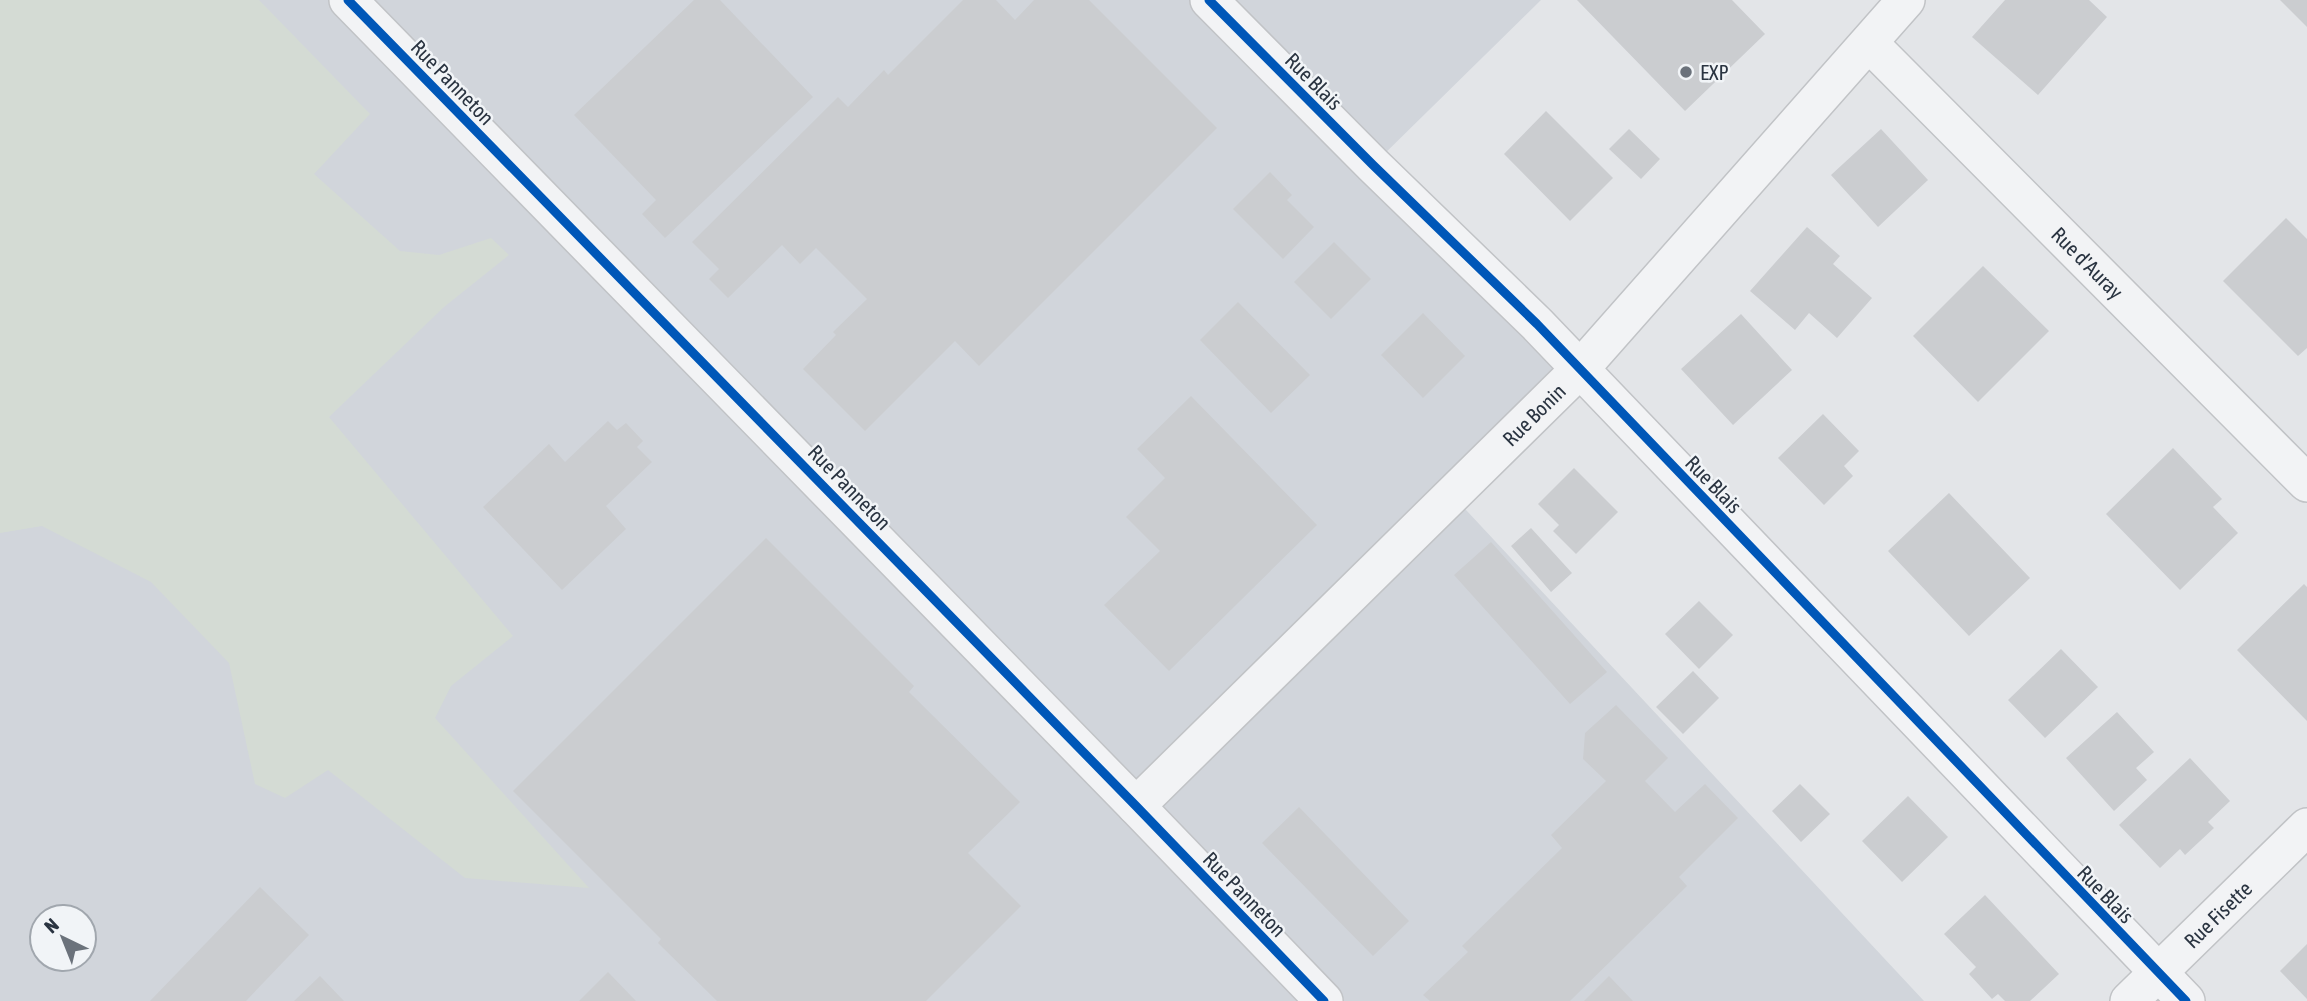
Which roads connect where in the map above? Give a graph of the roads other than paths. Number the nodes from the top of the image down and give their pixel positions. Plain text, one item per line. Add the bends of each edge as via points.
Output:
1 (348, 0) edge
2 (1209, 0) edge
3 (1906, 0) edge
4 (1869, 43) junction
5 (1580, 369) junction
6 (2307, 483) edge
7 (1136, 806) junction
8 (2307, 827) edge
9 (2158, 974) junction
10 (1324, 1001) edge
11 (2129, 1001) edge
12 (2186, 1001) edge

1 - 7 street, Rue Panneton
2 - 5 street, Rue Blais
3 - 4 street, Rue Bonin
4 - 5 street, Rue Bonin
4 - 6 street, Rue d'Auray
5 - 7 street, Rue Bonin
5 - 9 street, Rue Blais
7 - 10 street, Rue Panneton
8 - 9 street, Rue Fisette
9 - 11 street, Rue Fisette
9 - 12 street, Rue Blais

